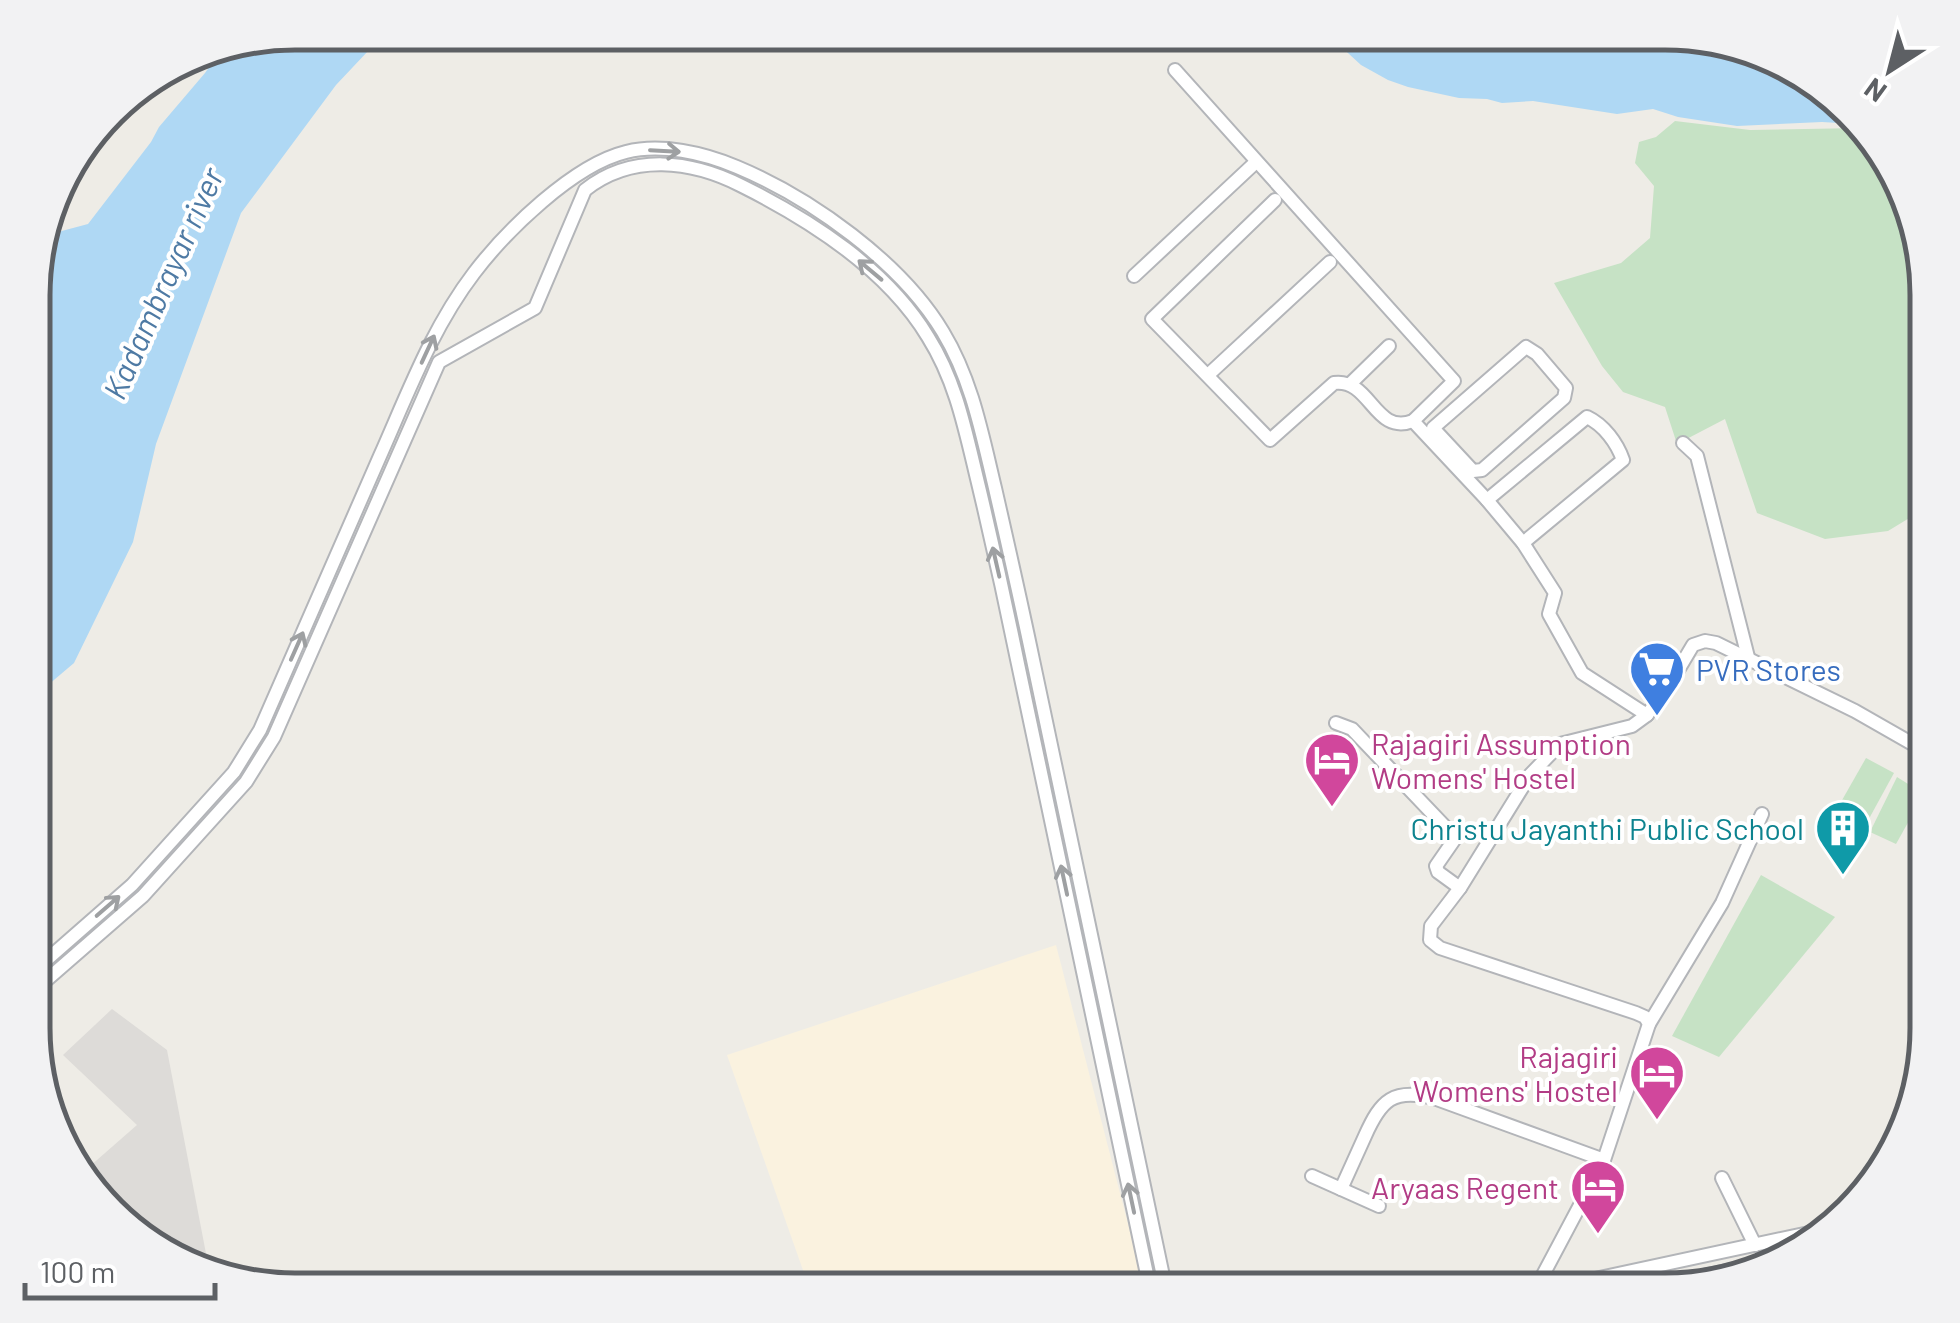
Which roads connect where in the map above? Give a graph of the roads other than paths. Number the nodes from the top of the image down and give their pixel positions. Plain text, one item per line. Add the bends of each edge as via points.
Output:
1 (1174, 70) dead end
2 (1256, 162) junction
3 (1275, 200) dead end
4 (1330, 262) dead end
5 (1134, 276) dead end
6 (1389, 346) dead end
7 (1208, 376) junction
8 (1350, 384) junction
9 (1413, 421) junction
10 (1429, 431) junction
11 (1682, 443) dead end
12 (1487, 500) junction
13 (1522, 544) junction
14 (1750, 661) junction
15 (1646, 715) junction
16 (1336, 723) dead end
17 (1909, 743) edge
18 (1762, 814) dead end
19 (1460, 888) junction
20 (50, 957) edge
21 (50, 977) edge
22 (1649, 1024) junction
23 (1604, 1160) junction
24 (1312, 1176) dead end
25 (1722, 1178) dead end
26 (1342, 1189) junction
27 (1379, 1206) dead end
28 (1794, 1236) edge
29 (1755, 1245) junction
30 (1147, 1272) edge
31 (1162, 1272) edge
32 (1545, 1272) edge
33 (1628, 1272) edge

1 - 2 street
2 - 5 street
2 - 9 street via 1454,381
3 - 7 street via 1152,319
4 - 7 street
6 - 8 street
7 - 8 street via 1270,440 1334,382
8 - 9 street via 1388,421
9 - 10 street
10 - 10 street via 1526,347 1566,388 1564,398 1482,470 1473,471
10 - 12 street
11 - 14 street via 1697,456
12 - 13 street
12 - 13 street via 1588,417 1618,445 1622,460 1611,472
13 - 15 street via 1554,593 1549,614 1582,673
14 - 15 street via 1716,643 1697,643
14 - 17 street
15 - 19 street via 1632,726 1560,744 1530,775
16 - 19 street via 1352,730 1452,833 1436,866
18 - 22 street via 1722,903
19 - 22 street via 1430,926 1430,940 1440,948 1636,1013
20 -> 31 street via 132,885 244,760 427,351 489,254 544,201 606,160 652,149 710,157 812,208 903,279 940,327 969,386
30 -> 21 street via 954,390 917,319 872,272 778,205 706,172 634,166 593,184 535,308 438,362 256,768 143,896
22 - 23 street
23 - 26 street via 1414,1094 1382,1104
23 - 32 street
24 - 26 street
25 - 29 street
26 - 27 street
28 - 29 street
29 - 33 street

